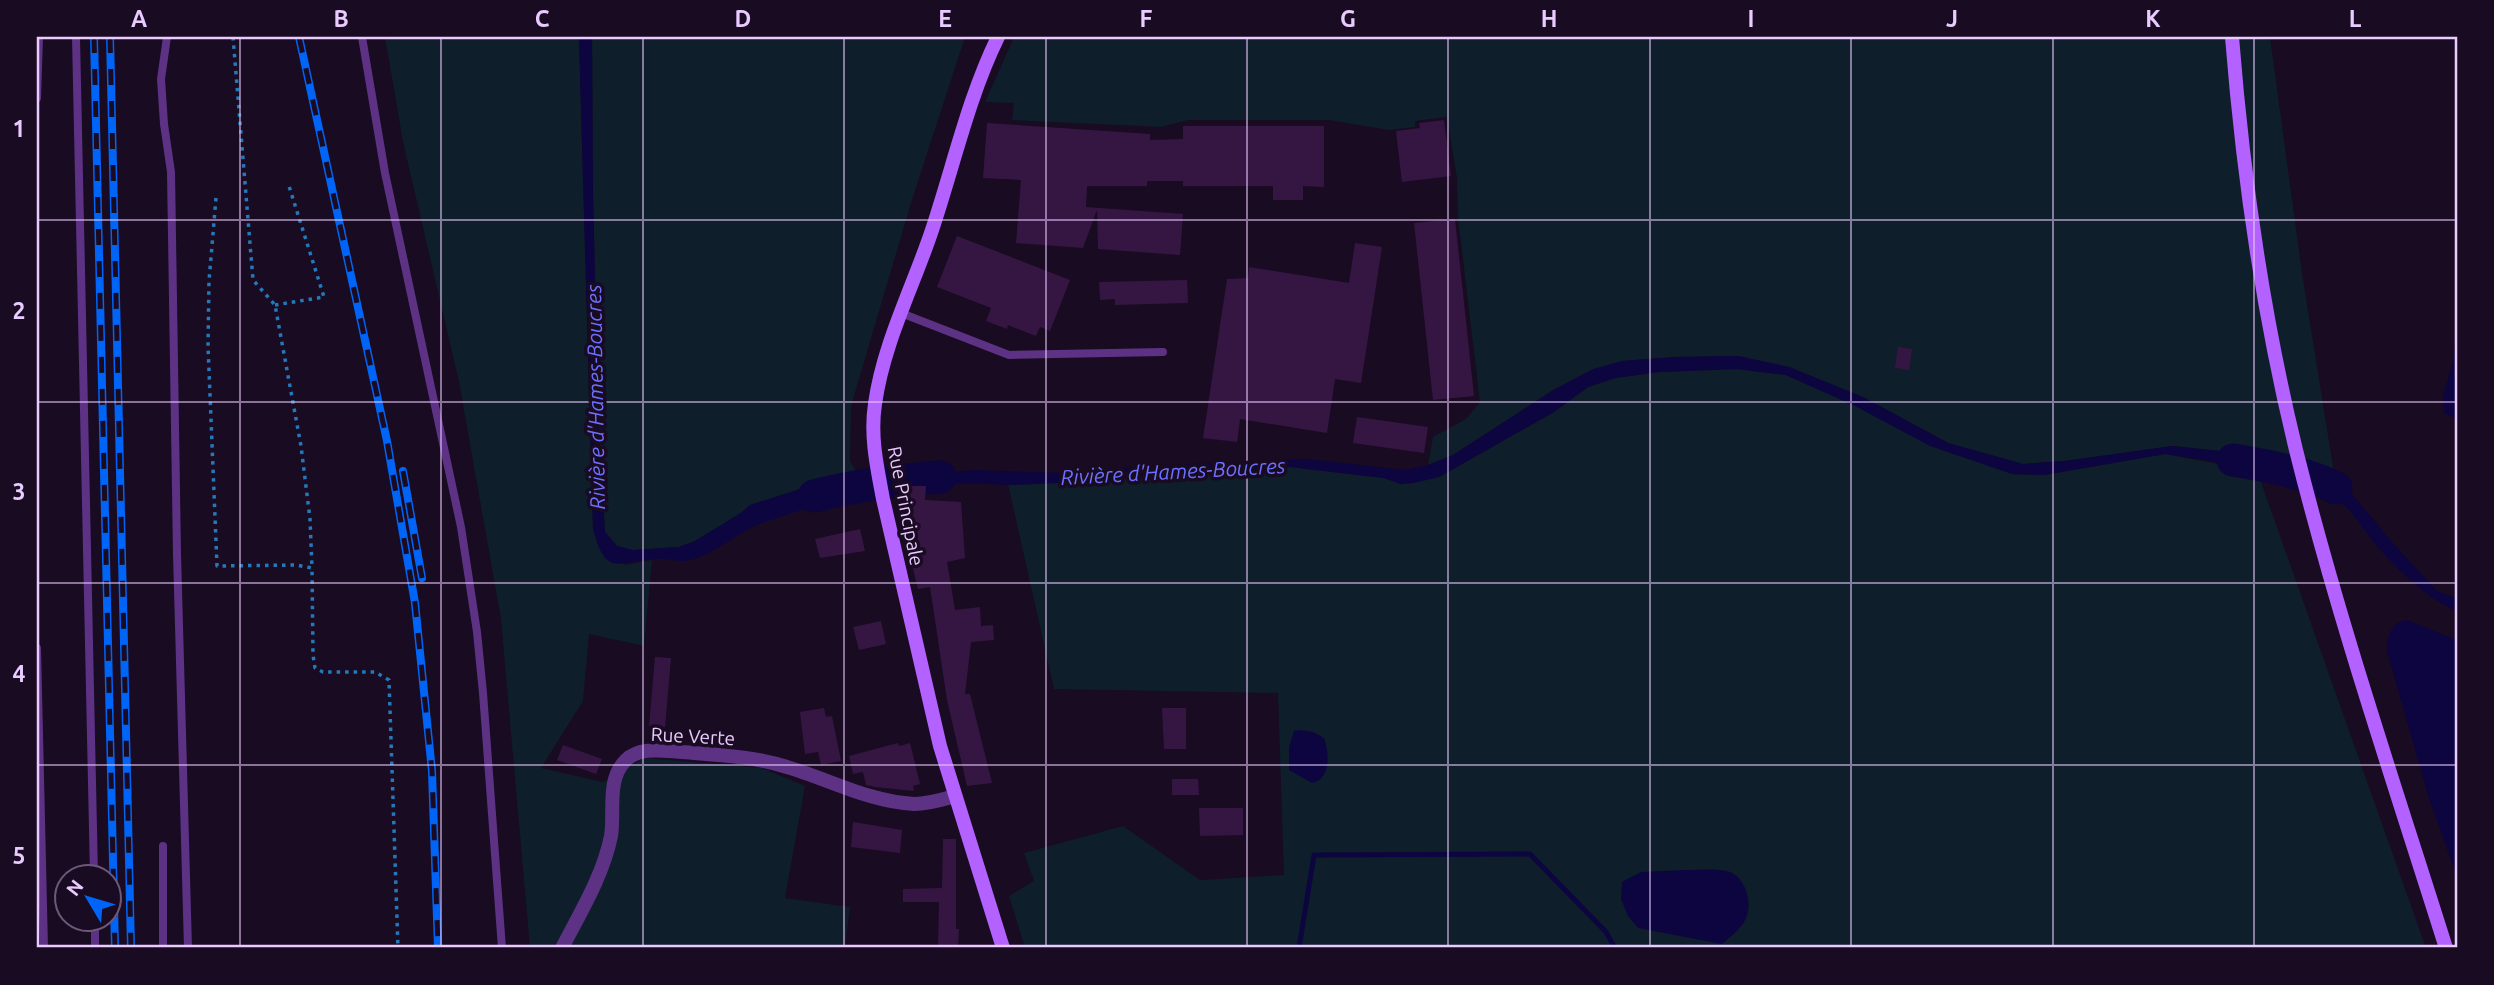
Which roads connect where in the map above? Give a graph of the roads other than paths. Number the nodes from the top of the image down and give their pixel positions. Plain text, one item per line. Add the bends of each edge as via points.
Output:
1 (39, 37) edge
2 (76, 37) edge
3 (167, 37) edge
4 (362, 37) edge
5 (998, 37) edge
6 (2232, 37) edge
7 (37, 98) edge
8 (901, 313) junction
9 (1163, 352) dead end
10 (37, 648) edge
11 (955, 796) junction
12 (163, 846) dead end
13 (94, 862) edge
14 (44, 948) edge
15 (163, 948) edge
16 (188, 948) edge
17 (502, 948) edge
18 (562, 948) edge
19 (1003, 948) edge
20 (2446, 948) edge

1 - 7 lane
2 - 13 lane
3 - 16 lane via 161,79 171,172
4 - 17 lane via 385,173 461,527 477,632
5 - 8 street, Rue Principale
6 - 20 street via 2259,257 2296,450 2356,665
8 - 9 lane via 1009,355
8 - 11 street, Rue Principale via 875,402 875,458
10 - 14 lane
11 - 18 street, Rue Verte via 930,803 904,803 762,761 658,750 633,754 615,780 605,856
11 - 19 street, Rue Principale
12 - 15 lane

